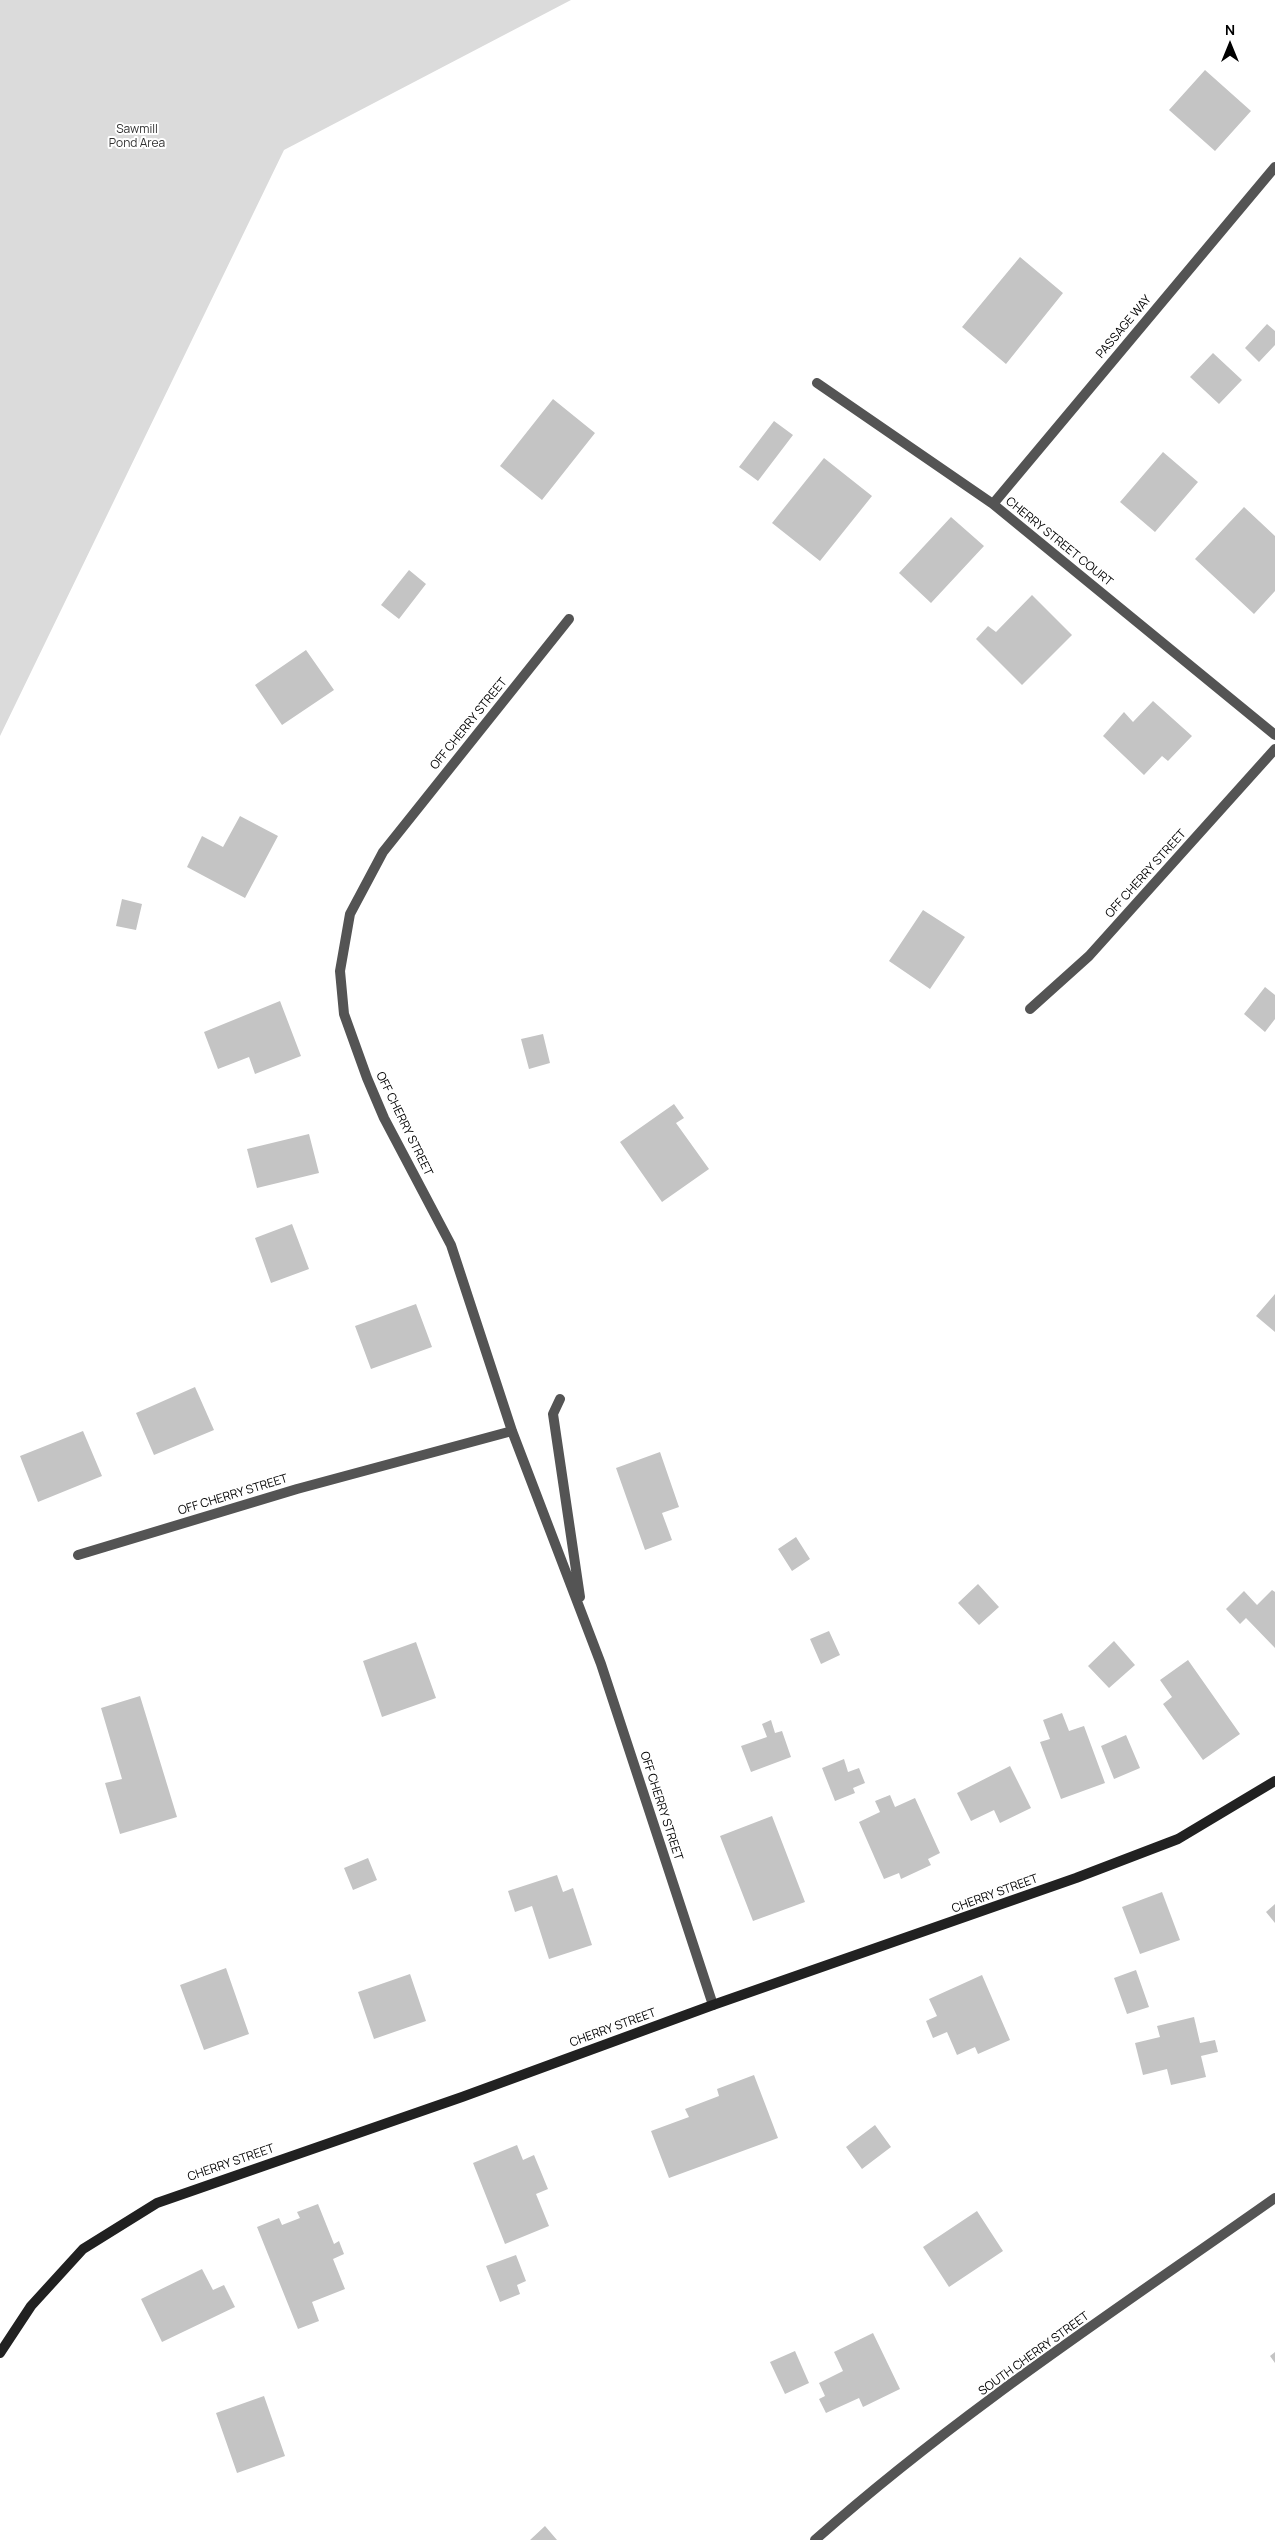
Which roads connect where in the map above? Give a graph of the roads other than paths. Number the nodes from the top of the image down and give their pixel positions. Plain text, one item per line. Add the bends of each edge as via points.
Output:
1 (1275, 166) edge
2 (817, 383) dead end
3 (993, 504) junction
4 (569, 619) dead end
5 (1275, 735) edge
6 (1275, 749) edge
7 (1030, 1010) dead end
8 (560, 1399) dead end
9 (512, 1431) junction
10 (78, 1555) dead end
11 (583, 1615) junction
12 (1275, 1781) edge
13 (713, 2005) junction
14 (1275, 2198) edge
15 (0, 2353) edge
16 (815, 2540) edge

1 - 3 street, PASSAGE WAY
2 - 3 street, CHERRY STREET COURT
3 - 5 street, CHERRY STREET COURT
4 - 9 street, OFF CHERRY STREET via 383,852 350,914 340,971 344,1014 367,1078 384,1118 451,1245
6 - 7 street, OFF CHERRY STREET via 1089,956
8 - 11 street, OFF CHERRY STREET via 553,1414
9 - 10 street, OFF CHERRY STREET via 297,1489
9 - 11 street, OFF CHERRY STREET
11 - 13 street, OFF CHERRY STREET
12 - 13 main road, CHERRY STREET via 1178,1839 905,1940
13 - 15 main road, CHERRY STREET via 462,2097 157,2202 83,2249 31,2306
14 - 16 street, SOUTH CHERRY STREET via 1034,2367 872,2489

